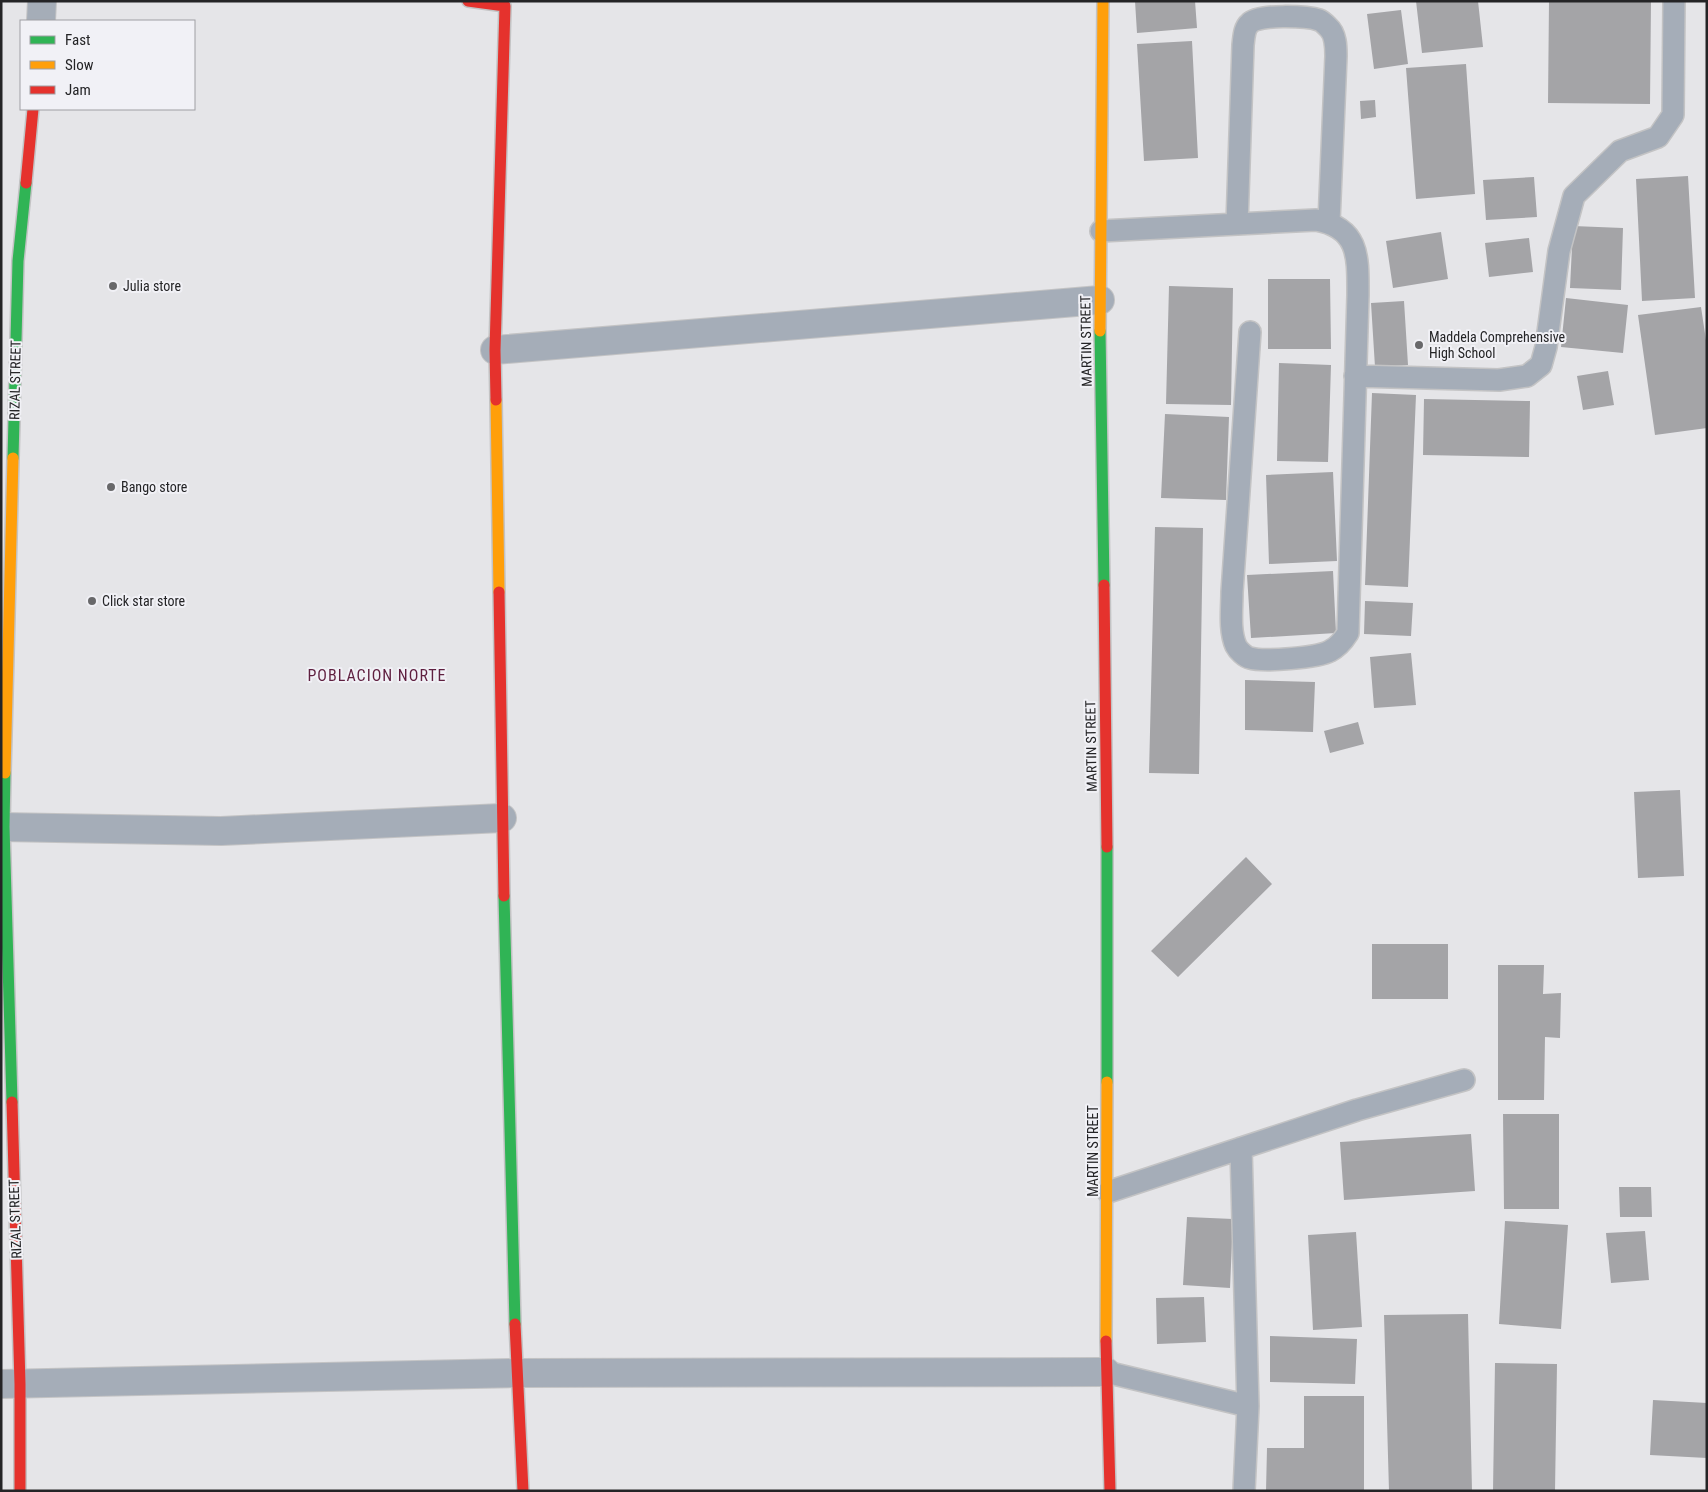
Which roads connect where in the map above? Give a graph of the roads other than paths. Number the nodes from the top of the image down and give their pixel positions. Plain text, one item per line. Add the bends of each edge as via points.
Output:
1 (42, 1) edge
2 (468, 1) edge
3 (1103, 1) edge
4 (1674, 1) edge
5 (506, 4) edge
6 (40, 20) edge
7 (33, 110) edge
8 (1329, 222) junction
9 (1237, 224) junction
10 (1101, 231) junction
11 (10, 262) edge
12 (1100, 300) junction
13 (1250, 332) dead end
14 (495, 350) junction
15 (1355, 376) junction
16 (6, 579) edge
17 (502, 818) junction
18 (3, 827) edge
19 (1464, 1080) dead end
20 (1241, 1148) junction
21 (1108, 1192) junction
22 (1106, 1372) junction
23 (516, 1373) junction
24 (11, 1384) edge
25 (1248, 1406) junction
26 (20, 1491) edge
27 (524, 1491) edge
28 (1110, 1491) edge
29 (1244, 1491) edge

1 - 6 street
2 - 5 street
3 - 10 street, MARTIN STREET
4 - 15 lane via 1673,116 1658,137 1620,151 1574,196 1559,251 1541,364 1527,376 1498,380
5 - 14 street
7 - 11 street, RIZAL STREET
8 - 9 lane
8 - 9 lane via 1336,56 1334,36 1320,20 1264,18 1251,21 1246,27 1243,45
8 - 15 lane via 1351,240 1358,258
9 - 10 lane
10 - 12 street, MARTIN STREET
11 - 16 street, RIZAL STREET
12 - 14 street
12 - 21 street, MARTIN STREET
13 - 15 lane via 1232,592 1236,647 1247,658 1316,656 1341,644 1348,632
14 - 17 street
16 - 18 street, RIZAL STREET
17 - 18 street via 221,831
17 - 23 street
18 - 24 street, RIZAL STREET
19 - 20 lane via 1357,1110
20 - 21 lane
20 - 25 lane
21 - 22 street, MARTIN STREET
22 - 23 street
22 - 25 lane
22 - 28 street, MARTIN STREET
23 - 24 street
23 - 27 street
24 - 26 street, RIZAL STREET
25 - 29 lane

